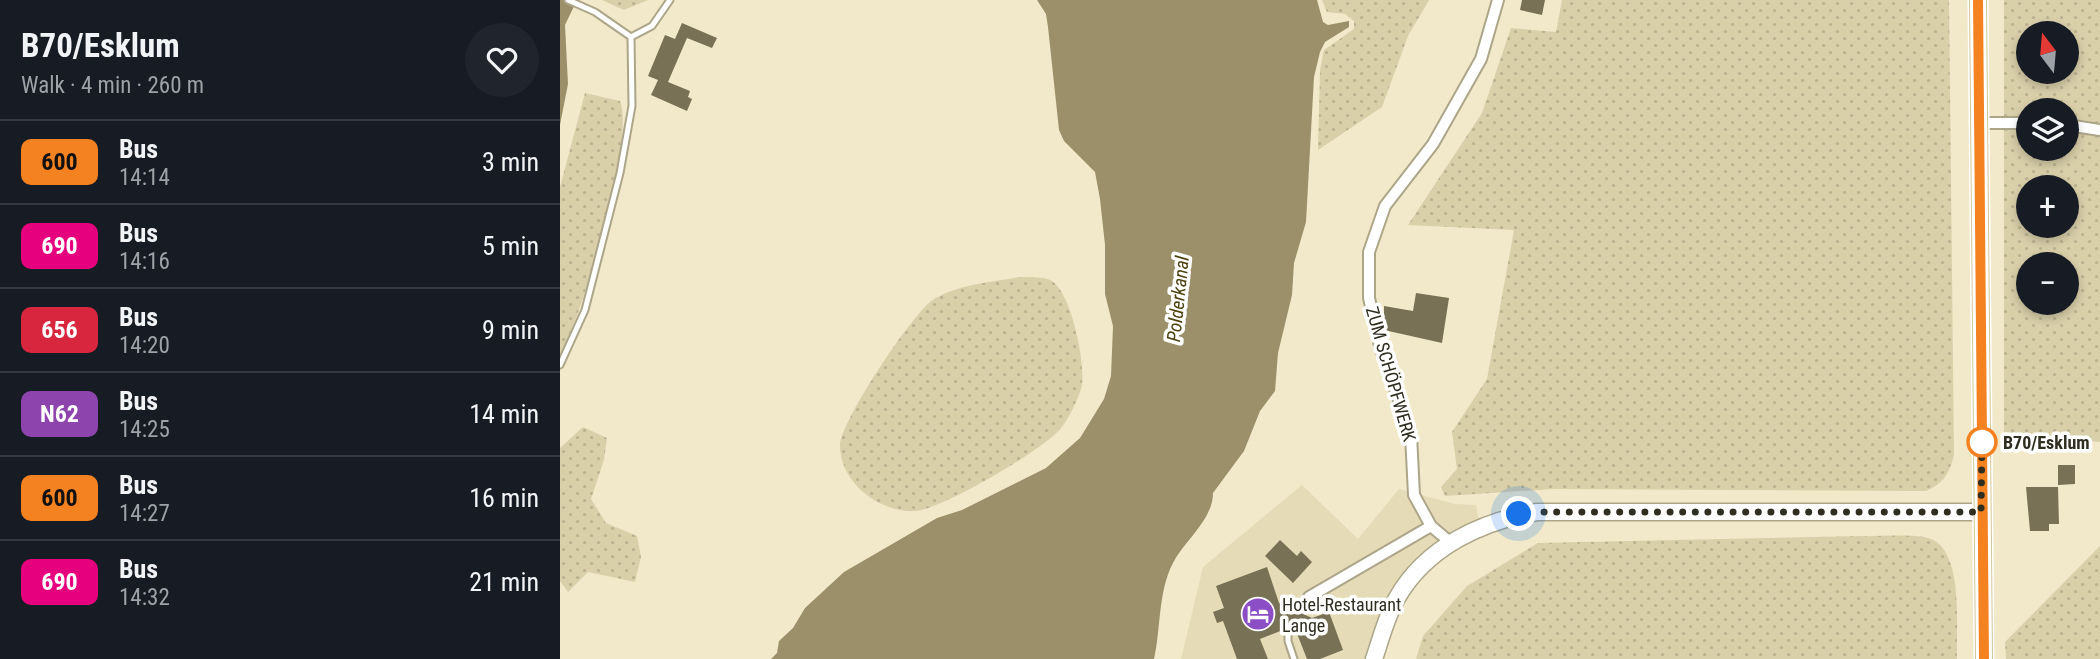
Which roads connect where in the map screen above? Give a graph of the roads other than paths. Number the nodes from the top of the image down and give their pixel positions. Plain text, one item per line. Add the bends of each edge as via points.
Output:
1 (568, 0) edge
2 (670, 0) edge
3 (1498, 0) edge
4 (1978, 0) edge
5 (631, 37) junction
6 (1979, 123) junction
7 (2016, 123) edge
8 (2079, 127) edge
9 (2100, 130) edge
10 (560, 365) edge
11 (1981, 512) junction
12 (1431, 526) junction
13 (1451, 543) junction
14 (1309, 597) joint
15 (1299, 609) dead end
16 (1289, 629) dead end
17 (1294, 659) edge
18 (1374, 659) edge
19 (1984, 659) edge

1 - 5 lane
2 - 5 lane via 652,26
3 - 12 street, ZUM SCHÖPFWERK via 1481,59 1433,144 1385,206 1368,252 1369,298 1380,346 1411,435 1414,495
4 - 6 main road
5 - 10 lane via 632,106 620,173 588,300
6 - 7 street
6 - 11 main road
8 - 9 street
11 - 13 street via 1536,512 1501,518
11 - 19 main road
12 - 13 street, ZUM SCHÖPFWERK
12 - 14 street
13 - 18 street via 1404,587
14 - 15 lane
16 - 17 lane

